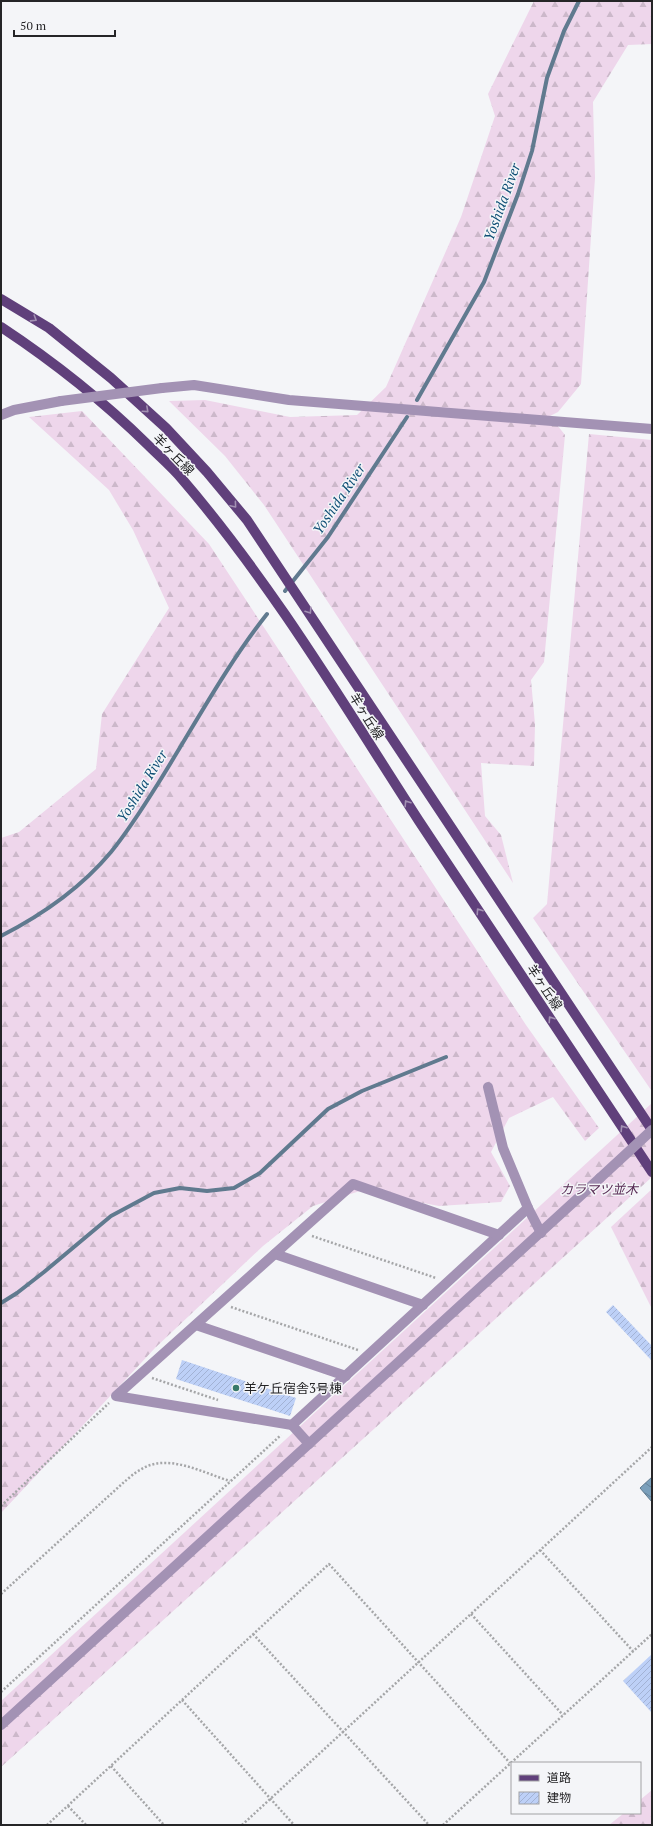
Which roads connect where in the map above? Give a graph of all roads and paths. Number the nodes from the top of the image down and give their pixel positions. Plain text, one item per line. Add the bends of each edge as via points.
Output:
1 (1, 299) edge
2 (1, 327) edge
3 (1, 415) edge
4 (652, 429) edge
5 (488, 1087) dead end
6 (652, 1130) edge
7 (652, 1172) edge
8 (528, 1208) junction
9 (299, 1232) junction
10 (541, 1233) junction
11 (499, 1235) junction
12 (275, 1254) junction
13 (448, 1282) junction
14 (220, 1303) junction
15 (423, 1305) junction
16 (196, 1325) junction
17 (369, 1354) junction
18 (346, 1376) dead end
19 (116, 1396) junction
20 (292, 1425) junction
21 (309, 1444) junction
22 (652, 1448) edge
23 (230, 1481) junction
24 (1, 1506) edge
25 (540, 1550) junction
26 (1, 1594) edge
27 (471, 1614) junction
28 (253, 1634) junction
29 (652, 1634) edge
30 (633, 1651) junction
31 (1, 1692) edge
32 (182, 1700) junction
33 (563, 1715) junction
34 (1, 1725) edge
35 (511, 1762) edge
36 (510, 1763) joint
37 (110, 1766) junction
38 (68, 1806) junction
39 (47, 1825) edge
40 (86, 1825) edge
41 (164, 1825) edge
42 (242, 1825) edge
43 (294, 1825) edge
44 (429, 1825) edge
45 (443, 1825) edge

1 -> 6 main road, 羊ヶ丘線 via 49,328 116,383 166,428 247,520
7 -> 2 main road, 羊ヶ丘線 via 352,715 226,532 181,477 125,422 40,352
3 - 4 lane, bridge via 61,401 194,385 289,400
5 - 8 lane via 503,1148
6 - 10 lane, bridge
8 - 10 lane
8 - 11 lane
9 - 11 lane via 353,1184
9 - 12 lane
9 - 13 path
10 - 21 lane
11 - 13 lane
12 - 14 lane
12 - 15 lane
13 - 15 lane
14 - 16 lane
14 - 17 path
15 - 17 lane
16 - 18 lane
16 - 19 lane
17 - 20 lane
19 - 20 lane
19 - 24 path
20 - 21 lane
20 - 23 path
21 - 34 lane
22 - 25 path
23 - 26 path via 174,1463 157,1463 141,1469
23 - 31 path
25 - 27 path
25 - 30 path
27 - 33 path
27 - 42 path
28 - 32 path
28 - 36 path via 329,1564
28 - 44 path
29 - 30 path
30 - 33 path
32 - 37 path
32 - 43 path
33 - 35 path
36 - 45 path
37 - 38 path
37 - 41 path
38 - 39 path
38 - 40 path

